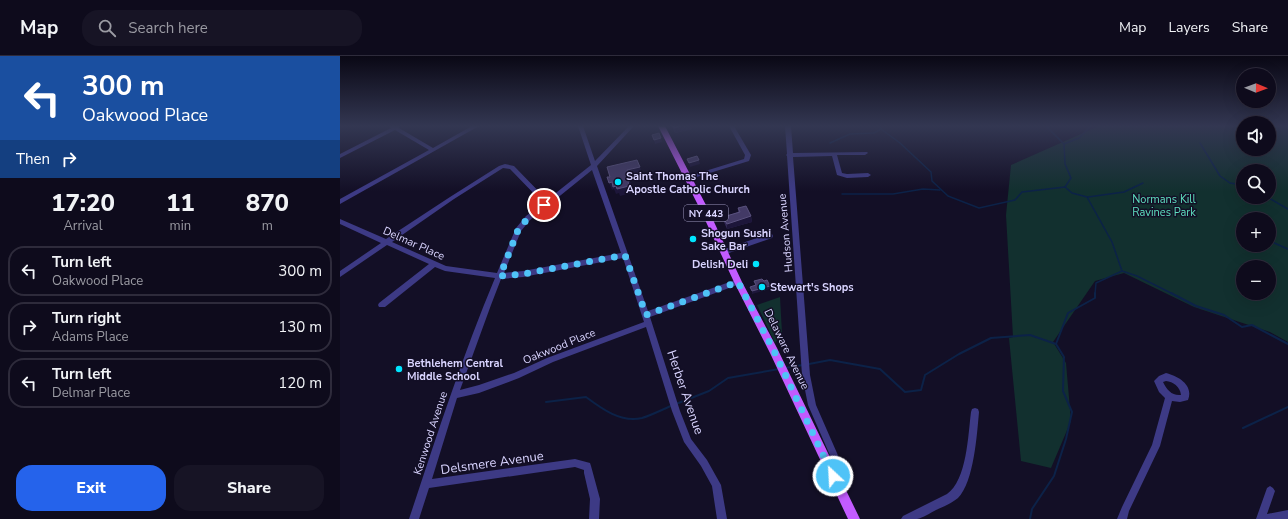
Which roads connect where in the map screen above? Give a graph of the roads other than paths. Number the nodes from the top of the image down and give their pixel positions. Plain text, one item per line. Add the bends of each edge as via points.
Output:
1 (356, 148) edge
2 (429, 148) edge
3 (437, 148) edge
4 (588, 148) edge
5 (612, 148) edge
6 (673, 148) edge
7 (743, 148) edge
8 (789, 148) edge
9 (433, 150) junction
10 (865, 153) dead end
11 (834, 154) junction
12 (789, 155) junction
13 (340, 156) edge
14 (591, 156) junction
15 (601, 159) junction
16 (595, 165) junction
17 (868, 175) dead end
18 (688, 178) junction
19 (340, 202) edge
20 (546, 203) junction
21 (340, 221) edge
22 (770, 236) dead end
23 (387, 242) junction
24 (724, 252) junction
25 (625, 255) junction
26 (434, 264) junction
27 (340, 274) edge
28 (500, 276) junction
29 (738, 282) junction
30 (382, 305) dead end
31 (648, 319) junction
32 (454, 394) junction
33 (1168, 398) dead end
34 (975, 412) dead end
35 (833, 476) junction
36 (425, 484) junction
37 (1270, 491) dead end
38 (1288, 515) edge
39 (414, 519) edge
40 (594, 519) edge
41 (722, 519) edge
42 (854, 519) edge
43 (906, 519) edge
44 (1122, 519) edge
45 (1261, 519) edge
46 (1266, 519) edge

1 - 13 street
2 - 9 street
3 - 9 street
4 - 14 street, Herber Avenue
5 - 15 street, Kenwood Avenue
6 - 18 main road, Delaware Avenue / NY 443
7 - 18 street via 748,157 744,162
8 - 12 street, Hudson Avenue
9 - 19 street
10 - 11 street
11 - 12 street
11 - 17 street via 839,174
12 - 35 street, Hudson Avenue via 808,387 812,405 836,460
14 - 15 street
14 - 16 street, Herber Avenue
15 - 16 street, Kenwood Avenue
16 - 20 street, Kenwood Avenue
16 - 25 street, Herber Avenue
18 - 24 main road, Delaware Avenue / NY 443
20 - 23 street via 512,167 503,166
20 - 28 street, Kenwood Avenue via 518,230
21 - 23 street, Delmar Place
22 - 24 street
23 - 26 street, Delmar Place
23 - 27 street
24 - 29 main road, Delaware Avenue / NY 443
25 - 28 street, Delmar Place
25 - 31 street, Herber Avenue
26 - 28 street, Delmar Place
26 - 30 street
28 - 32 street, Kenwood Avenue
29 - 31 street, Oakwood Place
29 - 35 main road, Delaware Avenue / NY 443
31 - 32 street, Oakwood Place via 516,376 479,389
31 - 41 street, Herber Avenue via 684,433 716,485
32 - 36 street, Kenwood Avenue
33 - 44 street via 1156,446
34 - 43 street via 968,460 961,486 954,494
35 - 42 main road, Delaware Avenue / NY 443
36 - 39 street, Kenwood Avenue
36 - 40 street, Delsmere Avenue via 575,463 587,466 596,503
37 - 45 street
38 - 46 street

